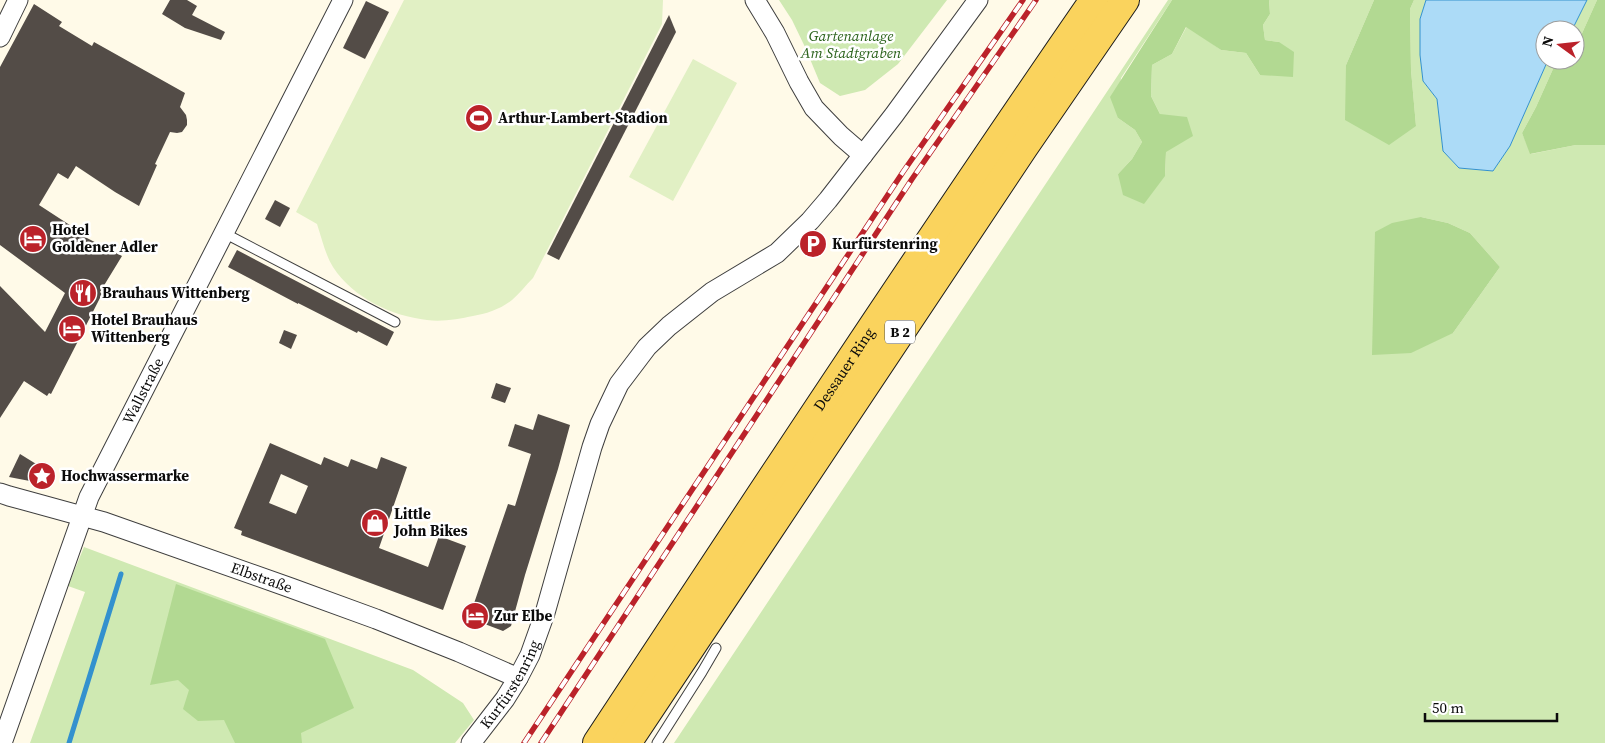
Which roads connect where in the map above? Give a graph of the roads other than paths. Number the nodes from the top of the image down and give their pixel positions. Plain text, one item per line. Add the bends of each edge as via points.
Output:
1 (18, 0) edge
2 (343, 0) edge
3 (755, 0) edge
4 (978, 0) edge
5 (1094, 0) edge
6 (1125, 0) edge
7 (0, 37) edge
8 (863, 155) junction
9 (224, 233) junction
10 (396, 322) dead end
11 (0, 493) edge
12 (83, 516) junction
13 (716, 648) dead end
14 (518, 678) junction
15 (2, 743) edge
16 (471, 743) edge
17 (597, 743) edge
18 (627, 743) edge
19 (656, 743) edge

1 - 7 street
2 - 9 street, Wallstraße
3 - 8 street via 814,108
4 - 8 street, Kurfürstenring
5 - 17 main road, Dessauer Ring / B 2 via 1002,133
6 - 18 main road, Dessauer Ring / B 2
8 - 14 street, Kurfürstenring via 816,214 784,246 712,292 682,316 647,347 619,384 600,424 545,613
9 - 10 lane
9 - 12 street, Wallstraße via 93,488
11 - 12 street, Elbstraße
12 - 14 street, Elbstraße via 376,619
12 - 15 street, Wallstraße
13 - 19 lane
14 - 16 street, Kurfürstenring

